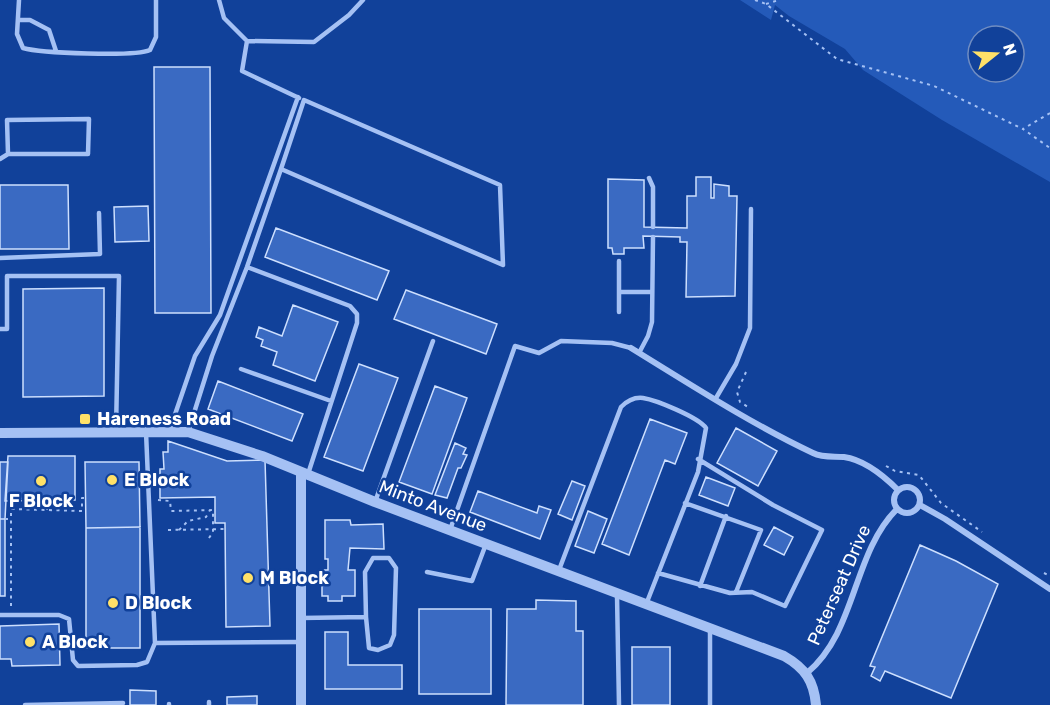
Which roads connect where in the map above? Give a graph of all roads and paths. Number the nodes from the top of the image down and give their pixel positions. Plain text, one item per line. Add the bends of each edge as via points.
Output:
1 (19, 0) edge
2 (156, 0) edge
3 (219, 0) edge
4 (363, 0) edge
5 (755, 0) edge
6 (779, 0) edge
7 (766, 4) junction
8 (19, 20) junction
9 (247, 40) junction
10 (56, 51) junction
11 (298, 97) junction
12 (304, 100) junction
13 (1050, 112) edge
14 (1023, 129) junction
15 (1050, 148) edge
16 (8, 154) junction
17 (0, 159) edge
18 (281, 169) junction
19 (649, 178) dead end
20 (751, 209) dead end
21 (99, 213) dead end
22 (653, 227) dead end
23 (653, 237) dead end
24 (0, 258) edge
25 (619, 261) dead end
26 (248, 267) junction
27 (619, 292) junction
28 (651, 292) junction
29 (619, 312) dead end
30 (0, 329) edge
31 (433, 340) dead end
32 (631, 348) joint
33 (639, 353) junction
34 (241, 369) dead end
35 (716, 398) junction
36 (331, 401) junction
37 (116, 432) junction
38 (146, 432) junction
39 (169, 432) junction
40 (188, 432) junction
41 (0, 433) edge
42 (698, 459) junction
43 (304, 475) junction
44 (898, 490) junction
45 (85, 498) dead end
46 (148, 499) junction
47 (47, 500) dead end
48 (375, 502) junction
49 (686, 502) junction
50 (920, 505) junction
51 (897, 509) junction
52 (47, 510) junction
53 (213, 510) junction
54 (726, 516) junction
55 (5, 519) dead end
56 (11, 519) junction
57 (213, 529) junction
58 (225, 529) dead end
59 (168, 530) dead end
60 (179, 530) junction
61 (450, 530) junction
62 (209, 538) dead end
63 (486, 544) junction
64 (559, 570) junction
65 (427, 572) dead end
66 (658, 573) junction
67 (700, 586) junction
68 (1050, 589) edge
69 (736, 592) junction
70 (617, 593) junction
71 (647, 602) junction
72 (0, 615) edge
73 (11, 615) junction
74 (366, 617) junction
75 (301, 618) junction
76 (710, 628) junction
77 (301, 642) junction
78 (155, 643) junction
79 (807, 673) junction
80 (123, 704) dead end
81 (25, 705) edge
82 (301, 705) edge
83 (619, 705) edge
84 (710, 705) edge
85 (816, 705) edge

1 - 8 lane
2 - 10 lane via 156,37 150,50
3 - 9 lane via 224,18
4 - 9 lane via 314,42
5 - 7 path
6 - 7 path
7 - 14 path via 837,59 934,86
8 - 10 lane via 30,20 49,30
8 - 10 lane via 23,48
9 - 11 lane via 242,71
11 - 12 lane
11 - 39 lane via 220,315 195,356
12 - 18 lane
12 - 18 lane via 500,185 502,264
13 - 14 path
14 - 15 path
16 - 16 lane via 7,120 89,119 88,154
16 - 17 lane
18 - 26 lane
19 - 22 lane via 653,187
20 - 35 lane via 750,328 736,364
21 - 24 lane via 100,254
23 - 28 lane
25 - 27 lane
26 - 36 lane via 350,306 357,314
26 - 40 lane via 212,356
27 - 28 lane
27 - 29 lane
28 - 33 lane via 651,330
30 - 37 lane via 7,329 7,276 119,276
31 - 48 lane
32 - 33 street
32 - 61 lane via 612,343 561,341 539,353 515,346
33 - 35 street
34 - 36 lane
35 - 44 street via 819,456 860,462
36 - 43 lane
37 - 38 street, Minto Avenue
37 - 41 street, Minto Avenue
38 - 39 street, Minto Avenue
38 - 46 lane
39 - 40 street, Minto Avenue
40 - 43 street, Minto Avenue via 262,456
42 - 49 lane via 698,472
42 - 64 lane via 706,428 699,420 643,398 621,406
42 - 69 lane via 822,530 785,606 752,592
43 - 48 street, Minto Avenue
43 - 75 street
44 - 50 street via 907,486 915,489
44 - 51 street via 894,497
45 - 52 path via 82,510
46 - 53 path via 170,501 171,511
46 - 78 lane
47 - 52 path
48 - 61 street, Minto Avenue
49 - 54 lane
49 - 66 lane
50 - 51 street via 909,513
50 - 68 street
51 - 79 street, Peterseat Drive via 877,533 831,644
52 - 56 path via 11,509
53 - 57 path
53 - 60 path via 206,517 188,521
54 - 67 lane
54 - 69 lane via 761,530
55 - 56 path
56 - 73 path
57 - 58 path
57 - 60 path
57 - 62 path
59 - 60 path
61 - 63 street, Minto Avenue
63 - 64 street, Minto Avenue
63 - 65 lane via 472,581
64 - 70 street, Minto Avenue
66 - 67 lane
66 - 71 lane
67 - 69 lane
70 - 71 street, Minto Avenue
70 - 83 lane
71 - 76 street, Minto Avenue
72 - 73 lane
73 - 78 lane via 59,615 69,619 73,660 78,666 137,665 147,662
74 - 74 lane via 369,648 378,650 390,645 394,635 396,568 389,558 373,558 365,572
74 - 75 lane
75 - 77 street
76 - 79 street, Minto Avenue via 784,656 800,664
76 - 84 lane
77 - 78 lane
77 - 82 street
79 - 85 street
80 - 81 lane

